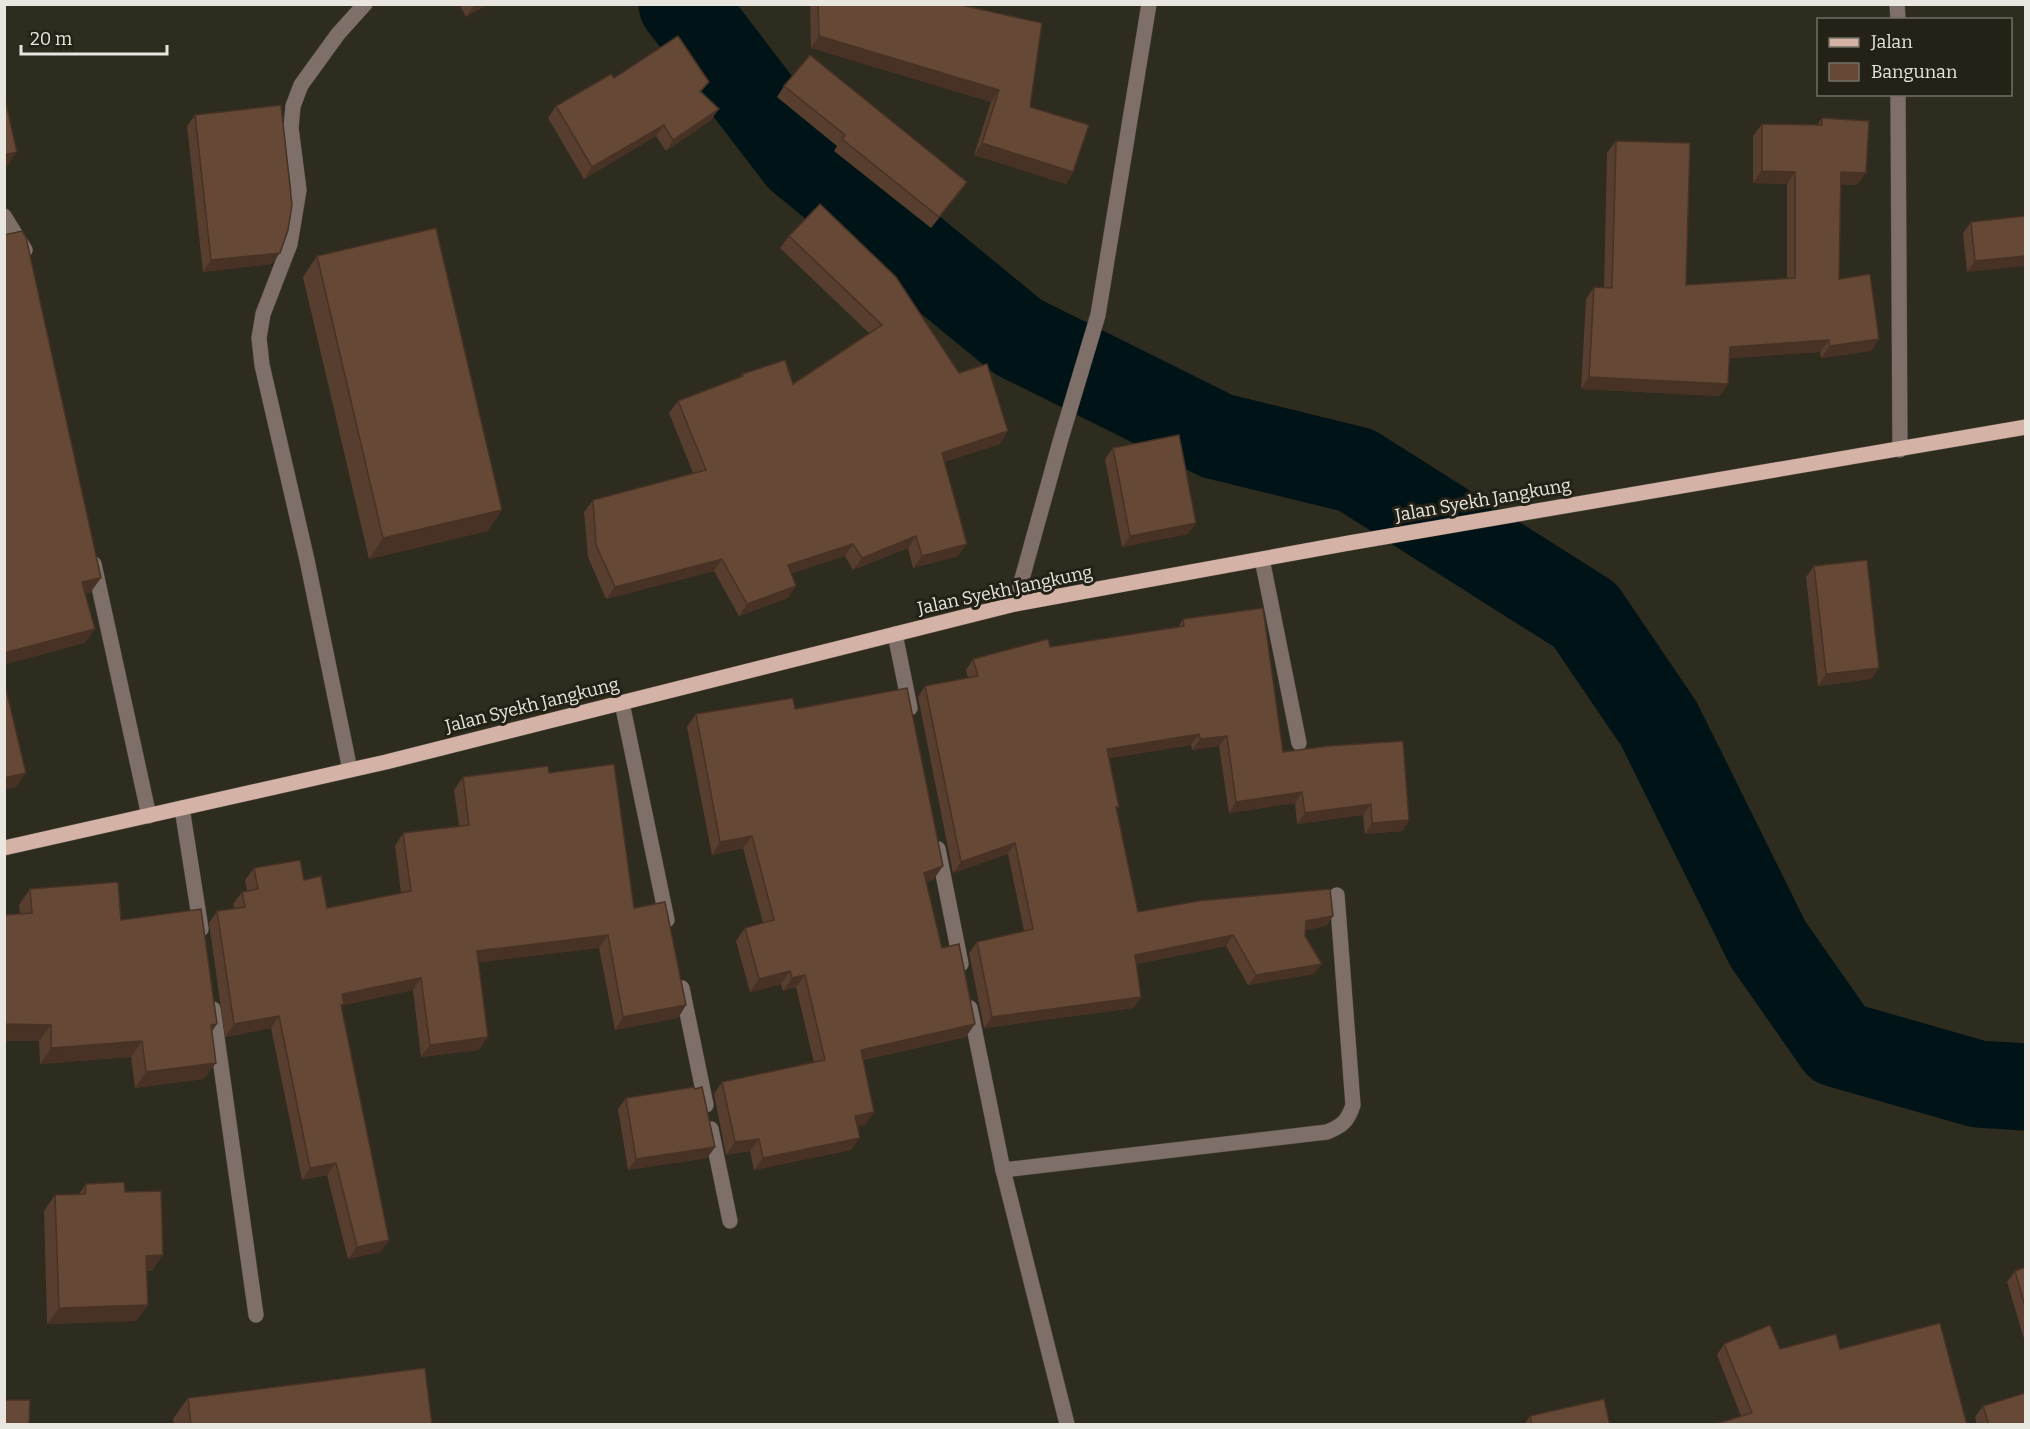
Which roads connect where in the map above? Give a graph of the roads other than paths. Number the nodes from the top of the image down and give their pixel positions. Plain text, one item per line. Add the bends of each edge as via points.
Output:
1 (365, 4) edge
2 (1149, 4) edge
3 (1898, 96) edge
4 (4, 216) edge
5 (27, 259) edge
6 (2025, 428) edge
7 (1900, 450) junction
8 (91, 549) edge
9 (1262, 559) junction
10 (1015, 604) junction
11 (896, 634) junction
12 (622, 703) junction
13 (914, 727) edge
14 (1299, 742) dead end
15 (350, 770) junction
16 (182, 808) junction
17 (149, 816) junction
18 (935, 832) edge
19 (4, 849) edge
20 (1336, 895) dead end
21 (670, 933) edge
22 (204, 948) edge
23 (680, 979) edge
24 (210, 994) edge
25 (1003, 1170) junction
26 (730, 1221) dead end
27 (256, 1315) dead end
28 (1067, 1425) edge

1 - 15 street via 301,85 293,106 291,129 299,190 290,243 263,314 259,338
2 - 10 street via 1098,315
3 - 7 street
4 - 5 street via 25,248
6 - 7 main road, Jalan Syekh Jangkung
7 - 9 main road, Jalan Syekh Jangkung
8 - 17 street
9 - 10 main road, Jalan Syekh Jangkung
9 - 14 street
10 - 11 main road, Jalan Syekh Jangkung
11 - 12 main road, Jalan Syekh Jangkung
11 - 13 street
12 - 15 main road, Jalan Syekh Jangkung
12 - 21 street
15 - 16 main road, Jalan Syekh Jangkung
16 - 17 main road, Jalan Syekh Jangkung
16 - 22 street
17 - 19 main road, Jalan Syekh Jangkung
18 - 25 street
20 - 25 street via 1353,1105 1341,1127 1327,1132
23 - 26 street
24 - 27 street
25 - 28 street

